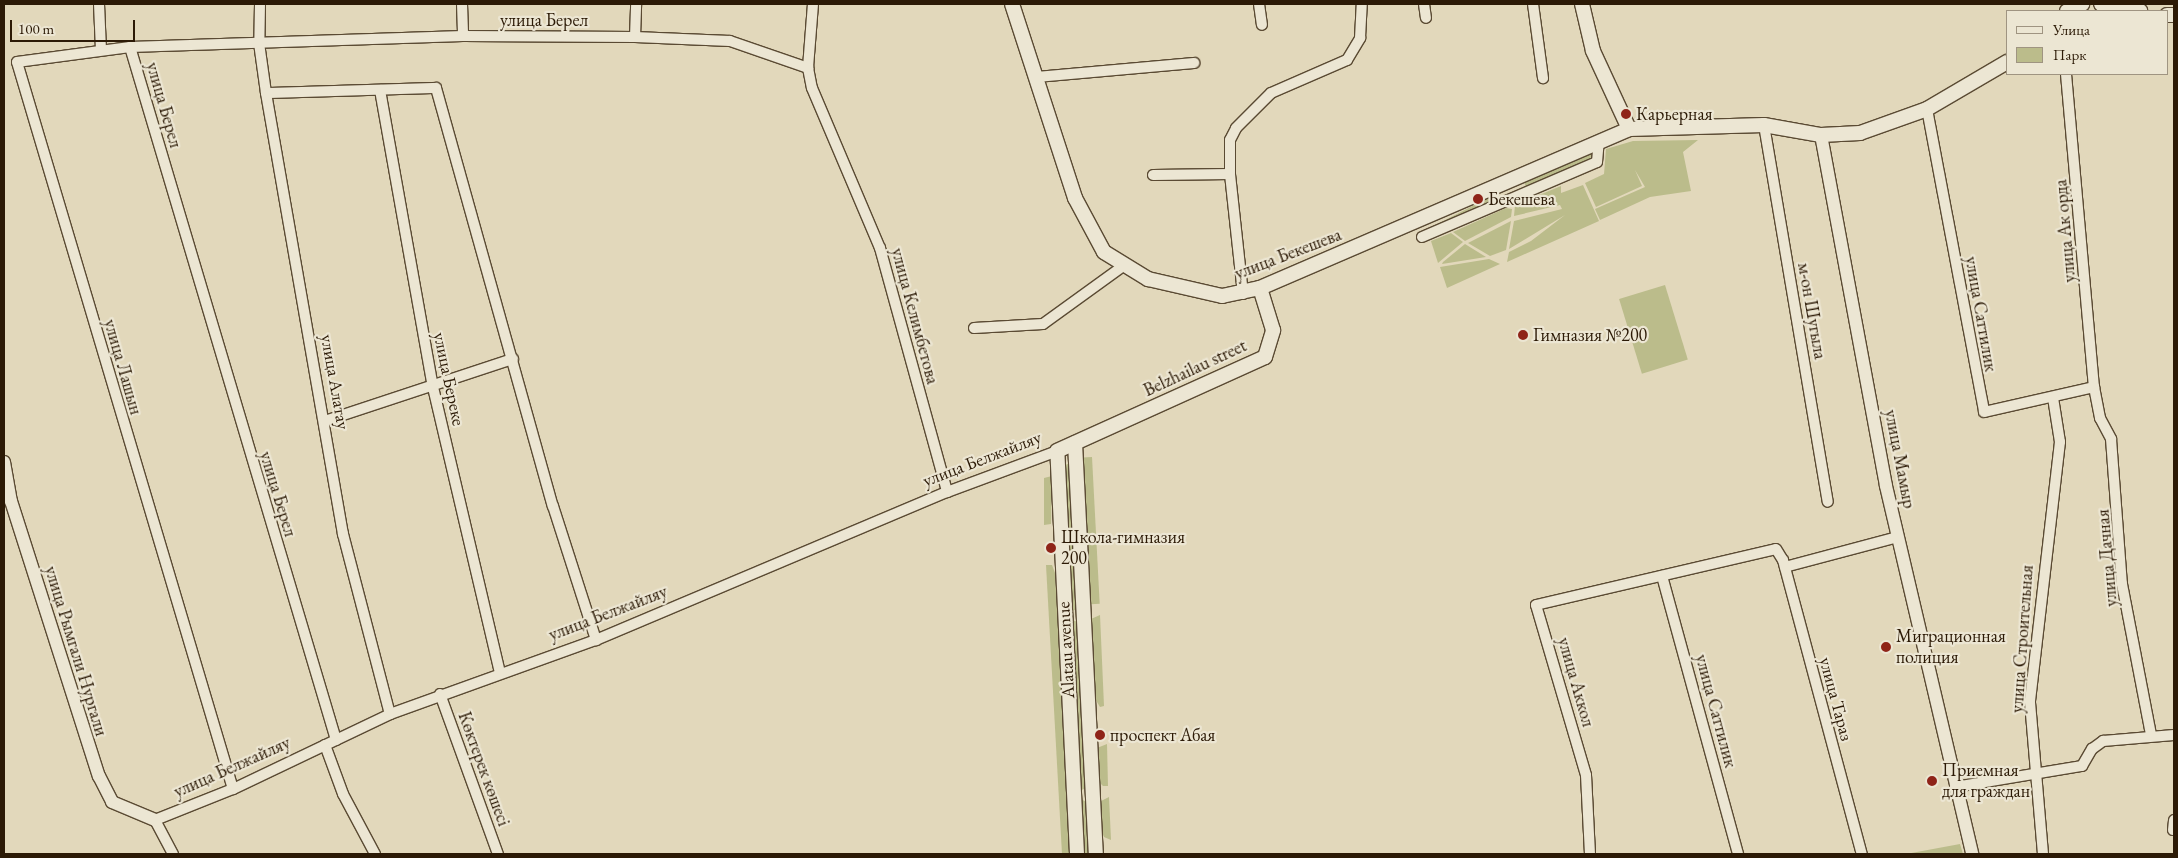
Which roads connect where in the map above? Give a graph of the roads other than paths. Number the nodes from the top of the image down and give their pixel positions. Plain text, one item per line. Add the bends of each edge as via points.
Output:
1 (99, 4) edge
2 (260, 4) edge
3 (462, 4) edge
4 (636, 4) edge
5 (813, 4) edge
6 (1012, 4) edge
7 (1259, 4) edge
8 (1362, 4) edge
9 (1424, 4) edge
10 (1533, 4) edge
11 (1582, 4) edge
12 (2082, 4) edge
13 (2101, 4) edge
14 (2069, 10) edge
15 (2134, 10) edge
16 (1426, 18) dead end
17 (1262, 25) dead end
18 (463, 36) junction
19 (636, 36) junction
20 (130, 47) junction
21 (259, 47) junction
22 (101, 49) junction
23 (1194, 63) dead end
24 (2006, 63) edge
25 (808, 68) junction
26 (2066, 75) edge
27 (1036, 77) junction
28 (1543, 78) dead end
29 (380, 90) junction
30 (266, 93) junction
31 (1927, 109) junction
32 (1764, 125) junction
33 (1629, 129) junction
34 (1821, 135) junction
35 (1599, 141) junction
36 (1230, 174) junction
37 (1153, 176) dead end
38 (1422, 237) dead end
39 (1123, 266) junction
40 (1260, 288) junction
41 (1243, 294) junction
42 (974, 328) dead end
43 (513, 359) junction
44 (432, 383) junction
45 (2094, 387) junction
46 (2053, 398) junction
47 (325, 421) junction
48 (1075, 443) junction
49 (1057, 451) junction
50 (4, 462) edge
51 (947, 492) junction
52 (1828, 502) dead end
53 (1898, 538) junction
54 (1785, 567) junction
55 (1662, 576) junction
56 (1082, 614) junction
57 (1065, 617) junction
58 (596, 640) junction
59 (500, 673) junction
60 (440, 694) junction
61 (390, 714) junction
62 (2151, 734) junction
63 (2174, 735) edge
64 (336, 740) junction
65 (325, 745) junction
66 (2037, 771) junction
67 (1955, 787) junction
68 (233, 789) junction
69 (1092, 792) junction
70 (1074, 796) junction
71 (155, 820) junction
72 (173, 854) edge
73 (376, 854) edge
74 (498, 854) edge
75 (1077, 854) edge
76 (1096, 854) edge
77 (1590, 854) edge
78 (1738, 854) edge
79 (1862, 854) edge
80 (1972, 854) edge
81 (2043, 854) edge

1 - 22 street
2 - 21 street, улица Алатау
3 - 18 street
4 - 19 street
5 - 25 street
6 - 27 main road, улица Бекешева
7 - 17 street
8 - 36 street via 1357,49 1347,60 1271,93 1254,109 1230,140
9 - 16 street
10 - 28 street
11 - 33 main road via 1593,51
12 - 14 main road
13 - 15 main road
18 - 19 street, улица Берел
18 - 21 street, улица Берел
19 - 25 street, улица Берел via 730,41
20 - 21 street, улица Берел
20 - 22 street, улица Лашын
20 - 64 street, улица Берел
21 - 30 street, улица Алатау
22 - 68 street, улица Лашын via 17,62
23 - 27 street
24 - 31 main road
25 - 51 street, улица Келимбетова via 880,248
26 - 45 street, улица Ак орда
27 - 39 main road, улица Бекешева via 1089,231 1104,252
29 - 30 street
29 - 43 street via 436,88
29 - 44 street, улица Береке
30 - 47 street, улица Алатау
31 - 34 main road via 1860,133
31 - 46 street, улица Саттилик via 1982,408 1989,412
32 - 33 main road via 1670,132
32 - 34 main road
32 - 52 street, м-он Шугыла
33 - 35 main road, улица Бекешева
34 - 53 street, улица Мамыр
35 - 38 street via 1597,162
35 - 40 main road, улица Бекешева
36 - 37 street
36 - 41 street
39 - 41 main road, улица Бекешева via 1179,288
39 - 42 street via 1043,324
40 - 41 main road, улица Бекешева
40 - 48 main road, Belzhailau street via 1273,330 1265,357
43 - 44 street
43 - 58 street
44 - 47 street
44 - 59 street, улица Береке
45 - 46 street, улица Саттилик
45 - 62 street, улица Дачная via 2100,418 2111,439 2122,584
46 - 66 street, улица Строительная via 2060,442 2030,701
47 - 61 street, улица Алатау via 343,534
48 - 49 main road, улица Белжайляу
48 - 56 main road, Alatau avenue
49 - 51 street, улица Белжайляу
49 - 57 main road, Alatau avenue
50 - 71 street, улица Рымгали Нургали via 11,501 82,733 99,776 112,802
51 - 58 street, улица Белжайляу
53 - 54 street
53 - 67 street, улица Мамыр
54 - 55 street, улица Тараз via 1781,551
54 - 79 street, улица Тараз
55 - 77 street, улица Аккол via 1542,601 1537,609 1586,775
55 - 78 street, улица Саттилик
56 - 57 main road
56 - 69 main road, Alatau avenue
57 - 70 main road, Alatau avenue
58 - 59 street, улица Белжайляу
59 - 60 street, улица Белжайляу
60 - 61 street, улица Белжайляу
60 - 74 street, Көктерек көшесі
61 - 64 street, улица Белжайляу
62 - 63 street
62 - 66 street via 2098,743 2082,766
64 - 65 street, улица Белжайляу
65 - 68 street, улица Белжайляу
65 - 73 street via 343,794
66 - 67 street
66 - 81 street, улица Строительная
67 - 80 street, улица Мамыр
68 - 71 street, улица Белжайляу
69 - 70 main road
69 - 76 main road, Alatau avenue
70 - 75 main road, Alatau avenue
71 - 72 street

